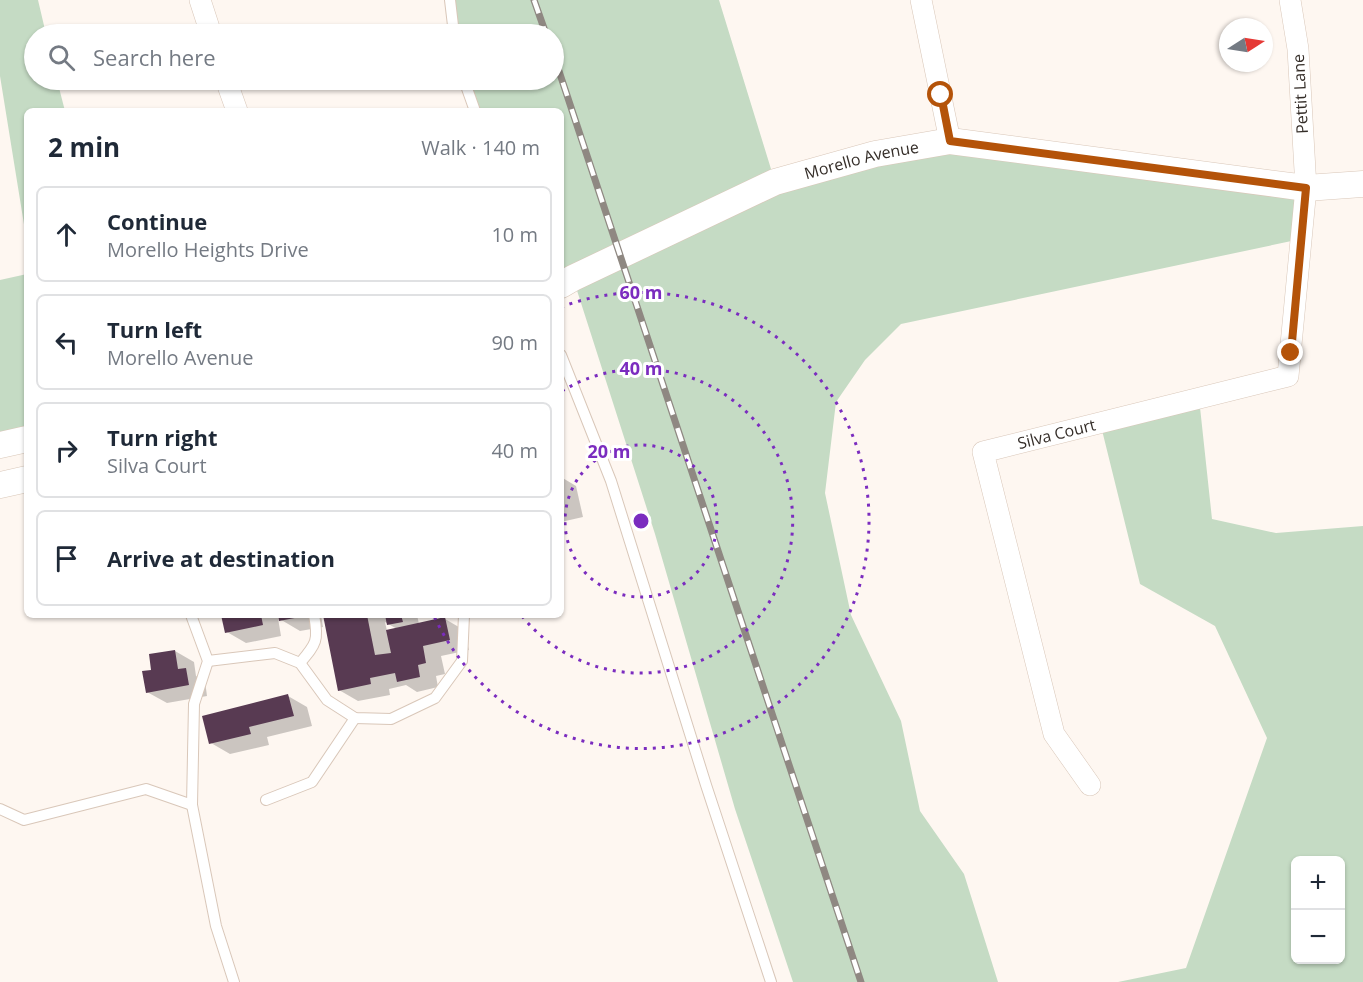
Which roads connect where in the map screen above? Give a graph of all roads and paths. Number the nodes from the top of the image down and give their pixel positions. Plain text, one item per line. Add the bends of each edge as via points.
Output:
1 (200, 0) edge
2 (450, 0) edge
3 (921, 0) edge
4 (1290, 0) edge
5 (208, 24) edge
6 (453, 24) edge
7 (230, 90) edge
8 (468, 90) edge
9 (236, 108) edge
10 (474, 108) edge
11 (950, 141) junction
12 (1363, 184) edge
13 (1306, 188) junction
14 (564, 283) edge
15 (564, 363) edge
16 (24, 440) edge
17 (0, 445) edge
18 (24, 480) edge
19 (0, 485) edge
20 (191, 618) edge
21 (314, 618) edge
22 (464, 618) edge
23 (208, 661) junction
24 (300, 663) junction
25 (355, 718) junction
26 (1090, 784) dead end
27 (266, 800) dead end
28 (192, 805) junction
29 (0, 809) edge
30 (234, 982) edge
31 (771, 982) edge

1 - 5 street
2 - 6 lane
3 - 11 street
4 - 13 street, Pettit Lane via 1298,49
7 - 9 street
8 - 10 lane
11 - 13 street, Morello Avenue
11 - 14 street, Morello Avenue via 875,154 775,182
12 - 13 street, Morello Avenue
13 - 26 street, Silva Court via 1288,376 983,452 1054,734
15 - 31 lane via 611,481
16 - 17 street
18 - 19 street
20 - 23 lane
21 - 24 lane via 315,645
22 - 25 lane via 462,661 435,698 391,719
23 - 24 lane via 275,652
23 - 28 lane via 194,704
24 - 25 lane via 327,700
25 - 27 lane via 312,782
28 - 29 lane via 146,789 24,820
28 - 30 lane via 216,926

